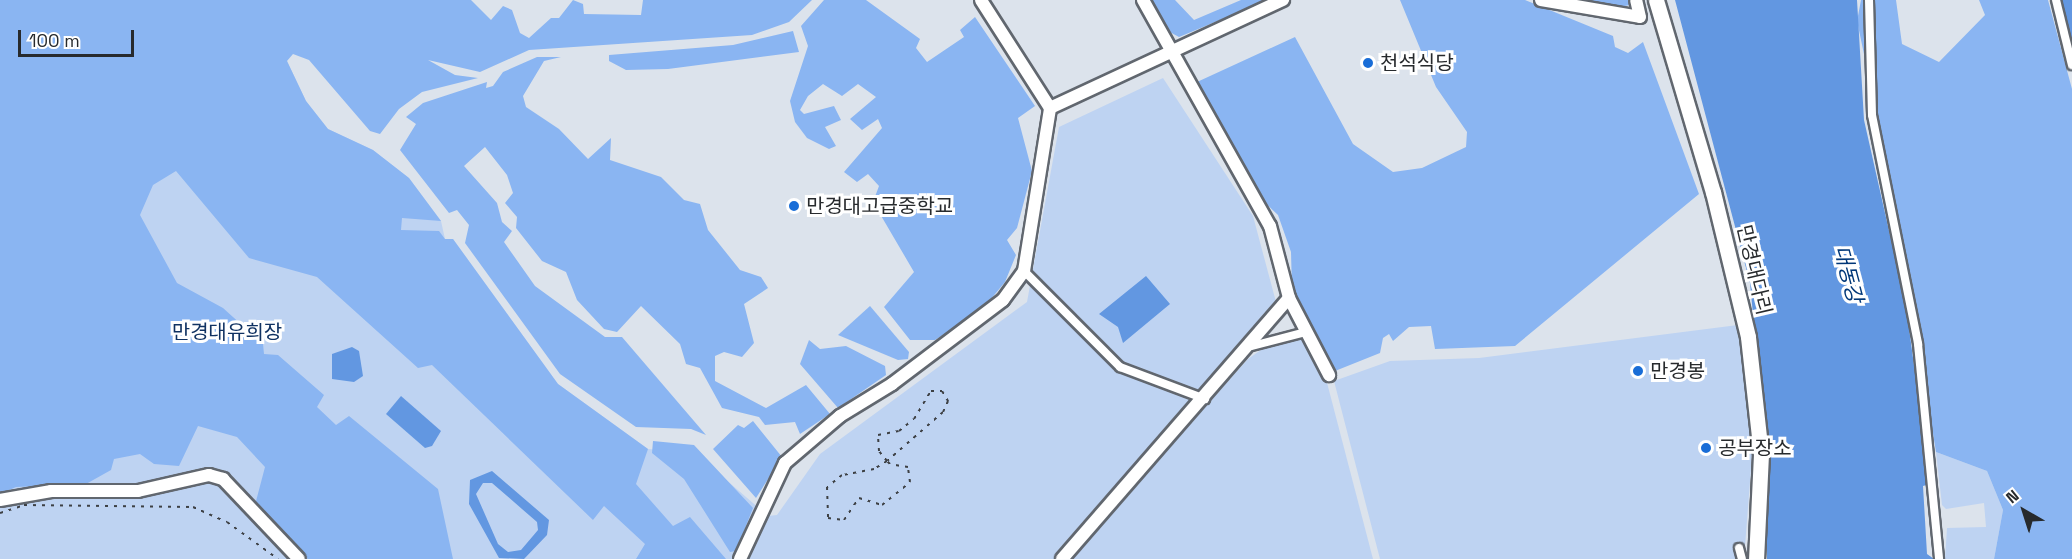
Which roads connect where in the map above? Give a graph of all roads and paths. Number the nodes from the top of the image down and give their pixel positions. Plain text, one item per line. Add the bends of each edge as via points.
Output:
1 (981, 0) edge
2 (1143, 0) edge
3 (1284, 0) edge
4 (1540, 0) edge
5 (1636, 0) edge
6 (1656, 0) edge
7 (1869, 0) edge
8 (2056, 0) edge
9 (1172, 51) junction
10 (2072, 65) edge
11 (1050, 108) junction
12 (1023, 271) junction
13 (1289, 298) junction
14 (1306, 332) junction
15 (1252, 345) junction
16 (1329, 375) dead end
17 (1205, 399) junction
18 (0, 501) edge
19 (1739, 548) dead end
20 (299, 559) edge
21 (740, 559) edge
22 (1062, 559) edge
23 (1742, 559) edge
24 (1756, 559) edge
25 (1939, 559) edge

1 - 11 street
2 - 9 street
3 - 9 street
4 - 5 street via 1640,17
6 - 24 highway, 만경대다리 via 1713,192 1748,337 1761,454
7 - 25 street via 1872,115 1918,344
8 - 10 street
9 - 11 street
9 - 13 street via 1270,226
11 - 12 street
12 - 17 street via 1120,367
12 - 21 street via 1003,300 923,361 840,416 785,463
13 - 14 street
13 - 15 street
14 - 15 street
14 - 16 street
15 - 17 street
17 - 22 street
18 - 20 street via 51,491 138,491 209,475 223,479
19 - 23 street

